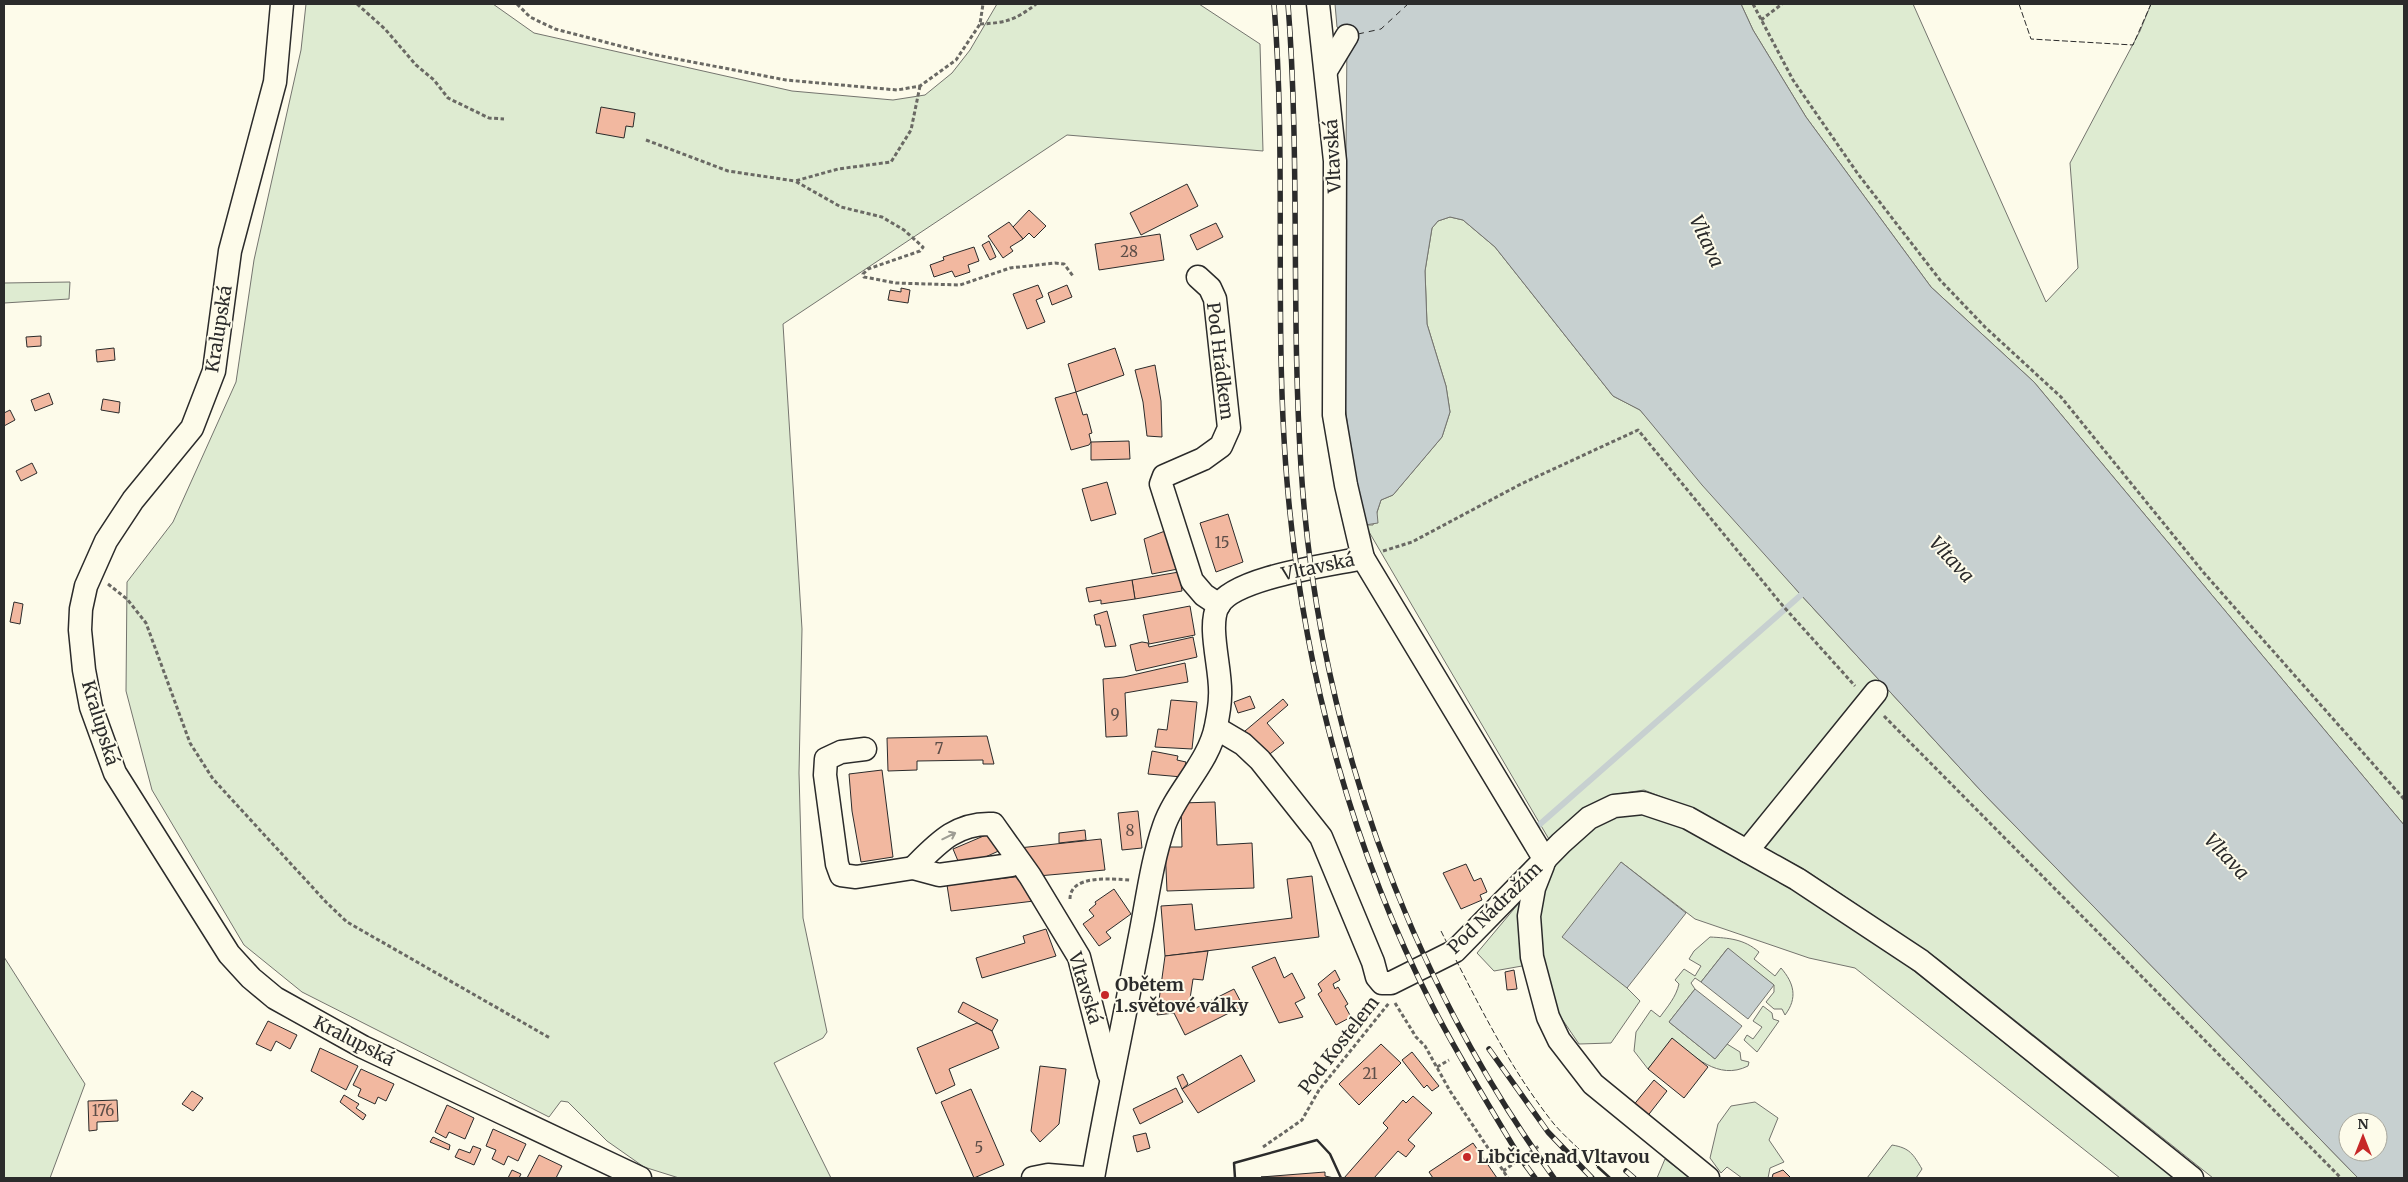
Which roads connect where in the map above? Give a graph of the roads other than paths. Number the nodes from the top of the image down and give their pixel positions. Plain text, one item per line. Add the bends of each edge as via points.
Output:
1 (282, 4) edge
2 (1318, 4) edge
3 (1347, 36) dead end
4 (1326, 69) junction
5 (1198, 277) dead end
6 (1363, 558) junction
7 (1219, 606) junction
8 (1873, 697) road end
9 (1216, 728) junction
10 (865, 748) dead end
11 (1747, 851) junction
12 (1545, 860) junction
13 (1018, 861) junction
14 (913, 868) junction
15 (1111, 1079) junction
16 (640, 1178) edge
17 (1033, 1178) edge
18 (1084, 1178) edge
19 (1093, 1178) edge
20 (1708, 1178) edge
21 (2192, 1178) edge

1 - 16 street, Kralupská via 275,82 230,251 214,371 192,428 117,522 91,572 81,609 80,644 91,707 115,773 229,954 251,978 275,998 363,1047
2 - 4 street, Vltavská
3 - 4 street
4 - 6 street, Vltavská via 1335,161 1334,415
5 - 7 street, Pod Hrádkem via 1210,288 1215,299 1229,428 1222,446 1204,459 1164,476 1161,484 1192,581
6 - 7 street, Vltavská via 1271,577 1233,593
6 - 12 street, Pod Nádražím
7 - 9 street, Vltavská via 1215,616 1220,695
8 - 11 street
9 - 12 street, Pod Nádražím via 1243,744 1260,760 1324,841 1382,983 1391,983 1455,951
9 - 15 street, Vltavská via 1164,824 1148,882
10 - 14 street via 841,752 826,759 824,775 836,864 841,875 856,877
11 - 12 street via 1688,818 1643,803 1614,806 1590,818
11 - 21 street via 1921,961
12 - 20 street via 1534,888 1529,916 1532,957 1548,1018 1559,1040 1592,1084
13 - 14 street via 1011,865 939,875
14 -> 13 street, Vltavská via 943,838 978,823 993,824
13 - 15 street, Vltavská via 1079,957
15 - 19 street, Vltavská
17 - 18 street via 1048,1175

